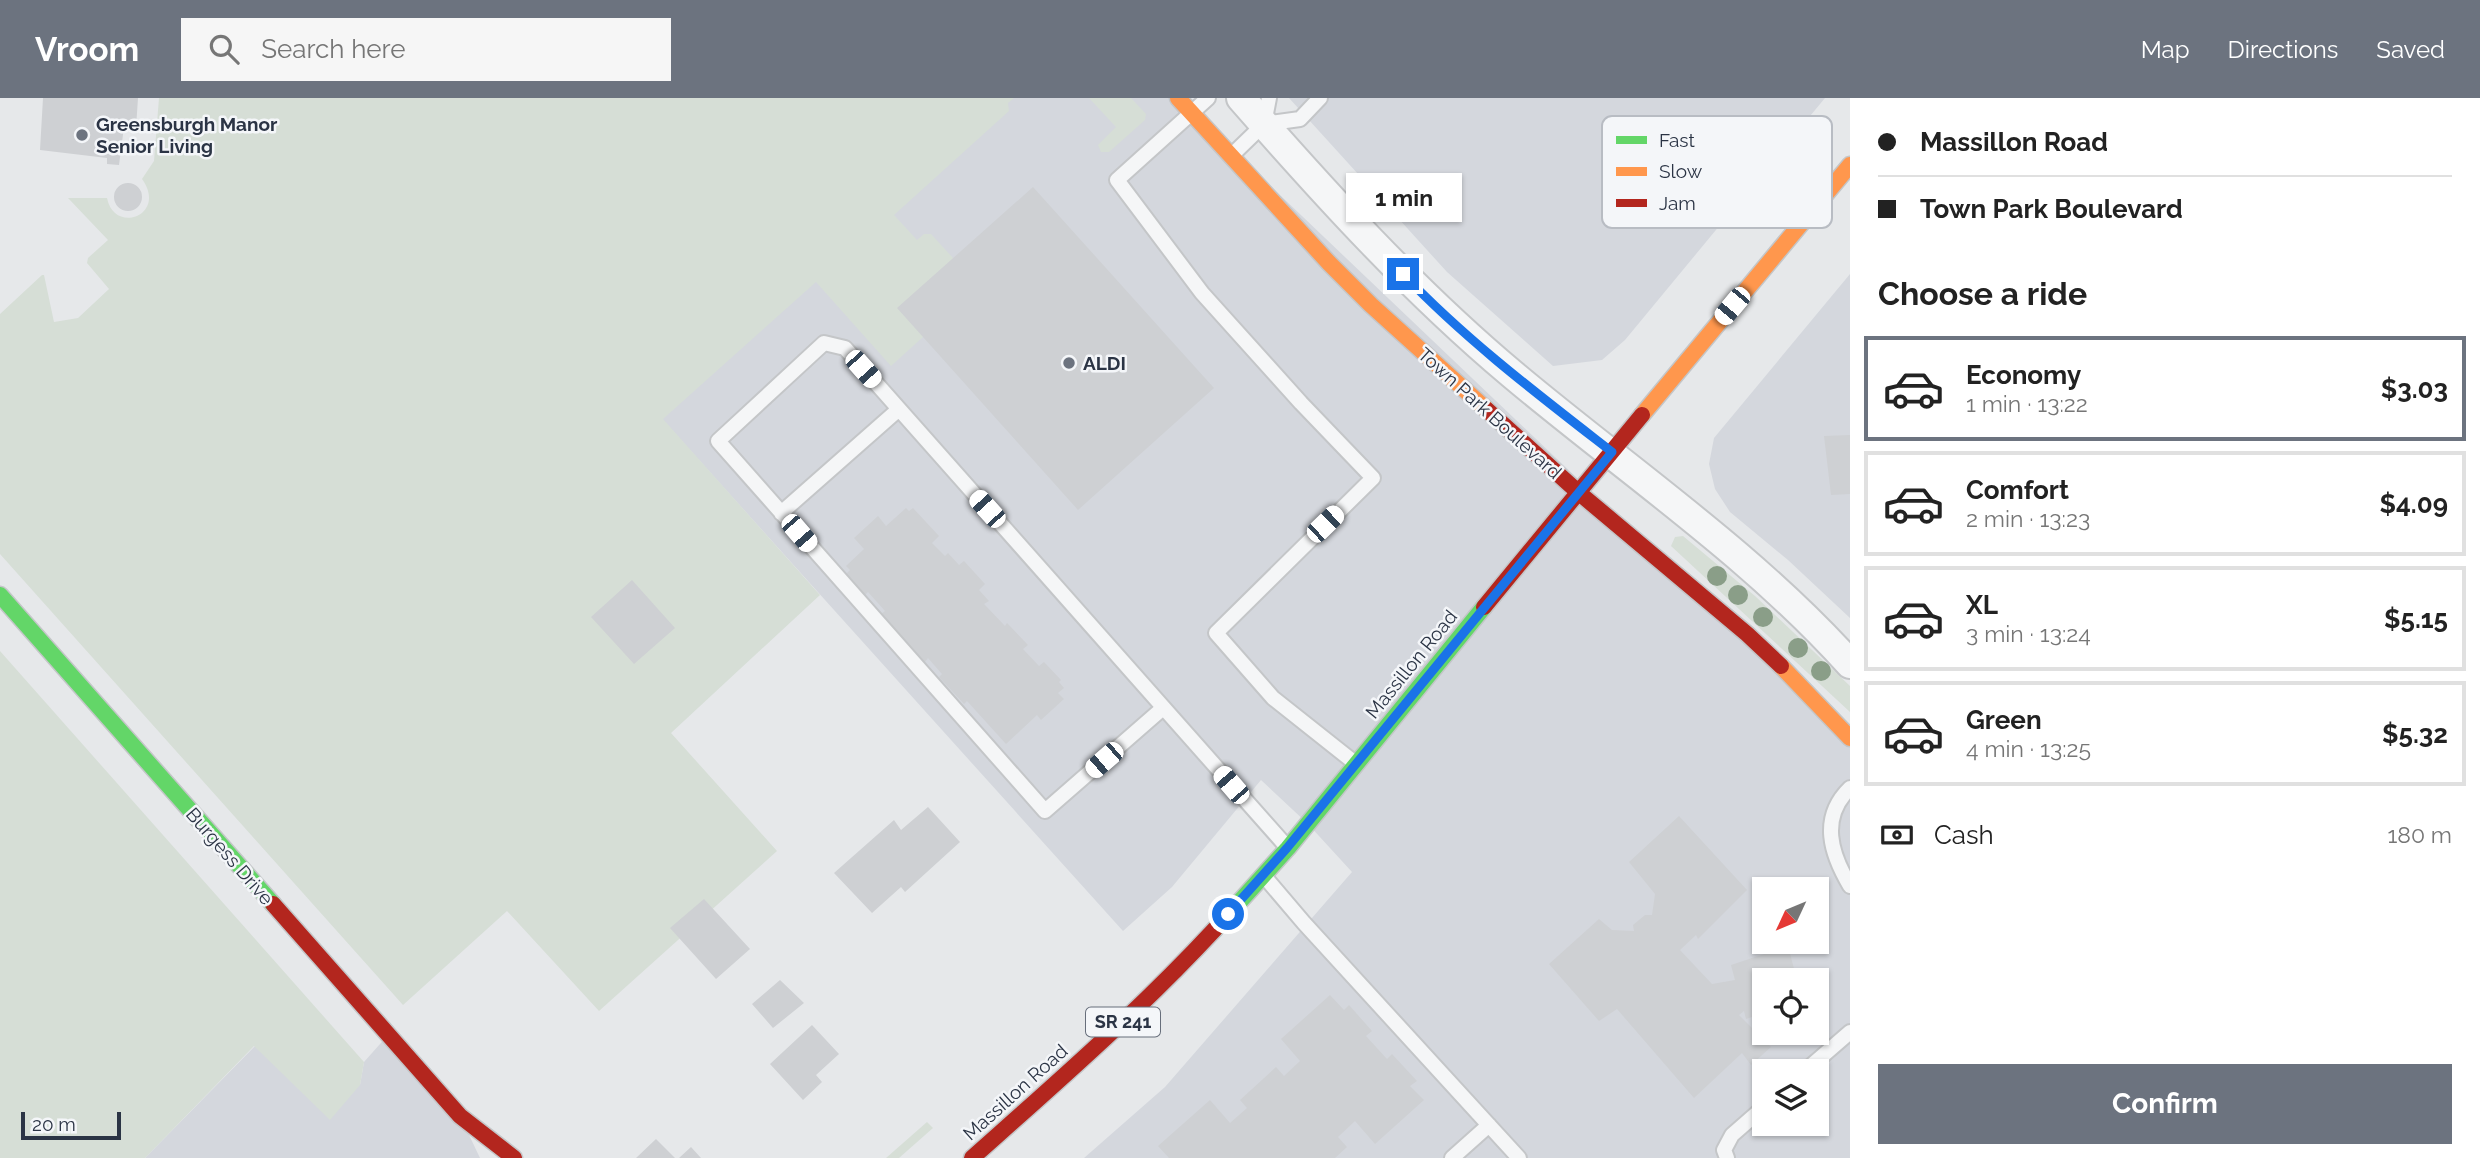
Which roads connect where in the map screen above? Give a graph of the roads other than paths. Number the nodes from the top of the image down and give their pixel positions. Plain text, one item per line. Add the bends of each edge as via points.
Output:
1 (1178, 98) edge
2 (1208, 98) edge
3 (1241, 98) edge
4 (1320, 98) edge
5 (1266, 111) edge
6 (1191, 113) junction
7 (1231, 156) junction
8 (1850, 164) edge
9 (1832, 186) edge
10 (1797, 228) edge
11 (899, 409) junction
12 (1612, 452) junction
13 (1578, 492) junction
14 (781, 513) junction
15 (0, 595) edge
16 (1850, 664) edge
17 (1163, 708) junction
18 (1850, 738) edge
19 (1356, 764) junction
20 (1850, 788) edge
21 (1287, 848) junction
22 (1263, 875) junction
23 (1850, 886) edge
24 (1850, 1032) edge
25 (1819, 1059) edge
26 (460, 1116) junction
27 (1752, 1118) edge
28 (1489, 1125) junction
29 (980, 1156) edge
30 (480, 1158) edge
31 (514, 1158) edge
32 (1452, 1158) edge
33 (1520, 1158) edge
34 (1727, 1158) edge

1 - 6 street, Town Park Boulevard
2 - 6 lane
3 - 5 street
4 - 5 lane via 1300,119
5 - 7 lane
5 - 12 street via 1426,298 1513,375
6 - 7 street, Town Park Boulevard
6 - 19 lane via 1117,180 1202,293 1373,478 1216,633 1273,698
7 - 13 street, Town Park Boulevard via 1371,304
8 - 9 street, Massillon Road / SR 241
10 - 12 street, Massillon Road / SR 241
11 - 14 lane
11 - 14 lane via 845,348 824,342 718,442
11 - 17 lane
12 - 13 street, Massillon Road / SR 241
12 - 16 street via 1755,572
13 - 18 street, Town Park Boulevard via 1747,634
13 - 19 street, Massillon Road / SR 241
14 - 17 lane via 1045,811
15 - 26 street, Burgess Drive
17 - 21 lane
19 - 21 street, Massillon Road / SR 241
20 - 23 lane via 1834,807 1831,832 1834,854
21 - 22 street, Massillon Road / SR 241
22 - 28 lane
22 - 29 street, Massillon Road / SR 241 via 1175,972
24 - 25 lane
26 - 30 street, Burgess Drive
26 - 31 street, Burgess Drive
27 - 34 lane via 1732,1135 1724,1150
28 - 32 lane
28 - 33 lane

